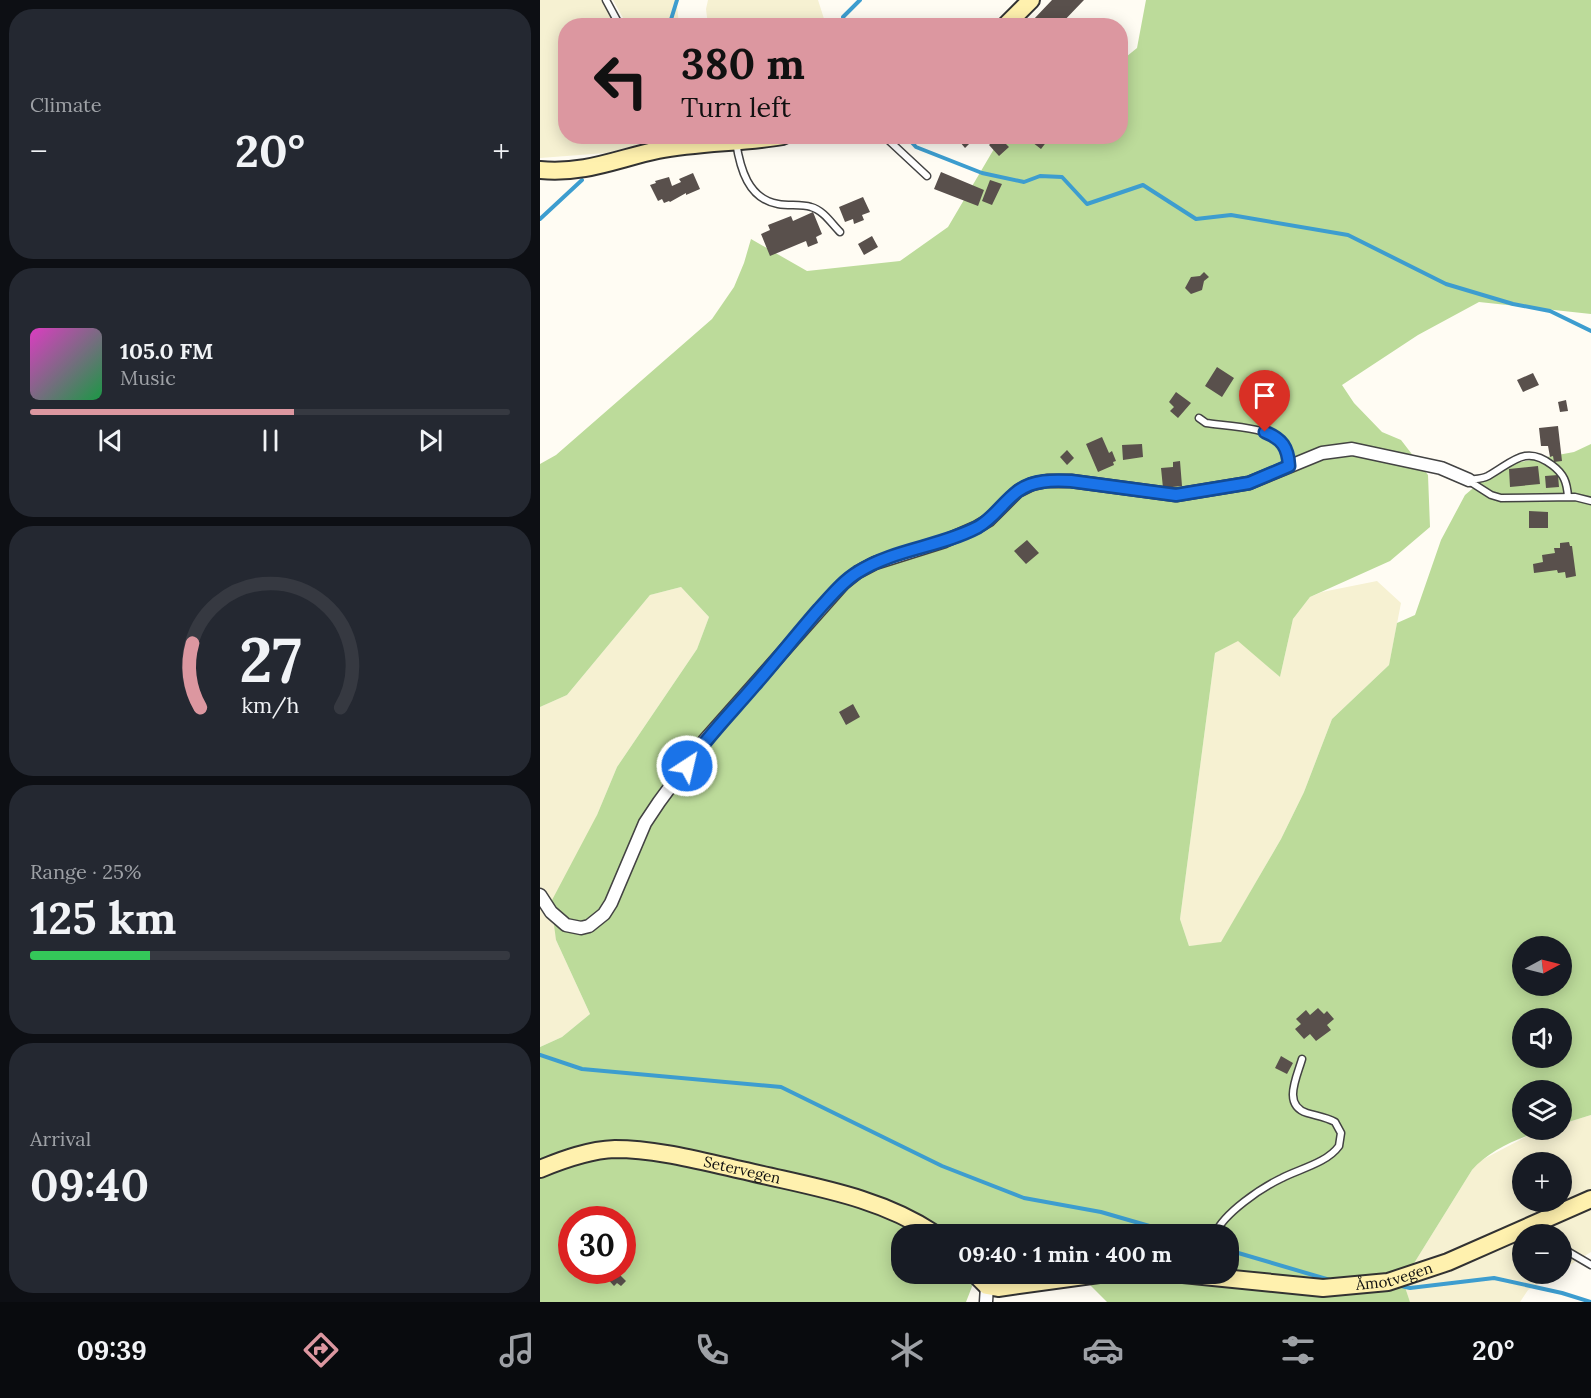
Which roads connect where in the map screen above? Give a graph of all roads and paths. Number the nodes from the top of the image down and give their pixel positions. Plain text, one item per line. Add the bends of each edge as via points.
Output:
1 (606, 0) edge
2 (1026, 2) edge
3 (616, 18) edge
4 (1013, 18) edge
5 (674, 144) edge
6 (736, 144) edge
7 (893, 144) edge
8 (540, 170) edge
9 (927, 176) dead end
10 (840, 232) dead end
11 (1199, 418) dead end
12 (1289, 466) junction
13 (1469, 480) junction
14 (1568, 497) junction
15 (1591, 501) edge
16 (540, 895) edge
17 (1302, 1059) dead end
18 (540, 1168) edge
19 (1591, 1199) edge
20 (919, 1224) edge
21 (1222, 1224) edge
22 (1548, 1224) edge
23 (1512, 1239) edge
24 (1572, 1254) edge
25 (1591, 1264) edge
26 (1239, 1278) edge
27 (1033, 1284) edge
28 (986, 1294) edge

1 - 3 lane
2 - 4 main road
5 - 8 main road via 598,167
6 - 10 lane via 744,175 758,195 779,204 811,207
7 - 9 lane
11 - 12 lane via 1206,423 1277,437 1286,447
12 - 13 street via 1322,453 1352,450 1441,468
12 - 16 street via 1249,483 1176,495 1071,481 1032,484 1018,491 977,527 858,572 835,591 704,741 645,824 604,914 589,926 566,925
13 - 14 lane via 1501,498
13 - 14 lane via 1488,476 1513,459 1536,456 1564,476
14 - 15 lane
17 - 21 lane via 1293,1102 1298,1109 1335,1122 1341,1133 1339,1146 1323,1160 1254,1195
18 - 20 main road, Setervegen via 606,1150 668,1155 867,1201
19 - 22 main road, Åmotvegen
23 - 26 main road, Åmotvegen via 1408,1276 1373,1284 1323,1288
24 - 25 lane
27 - 28 main road

